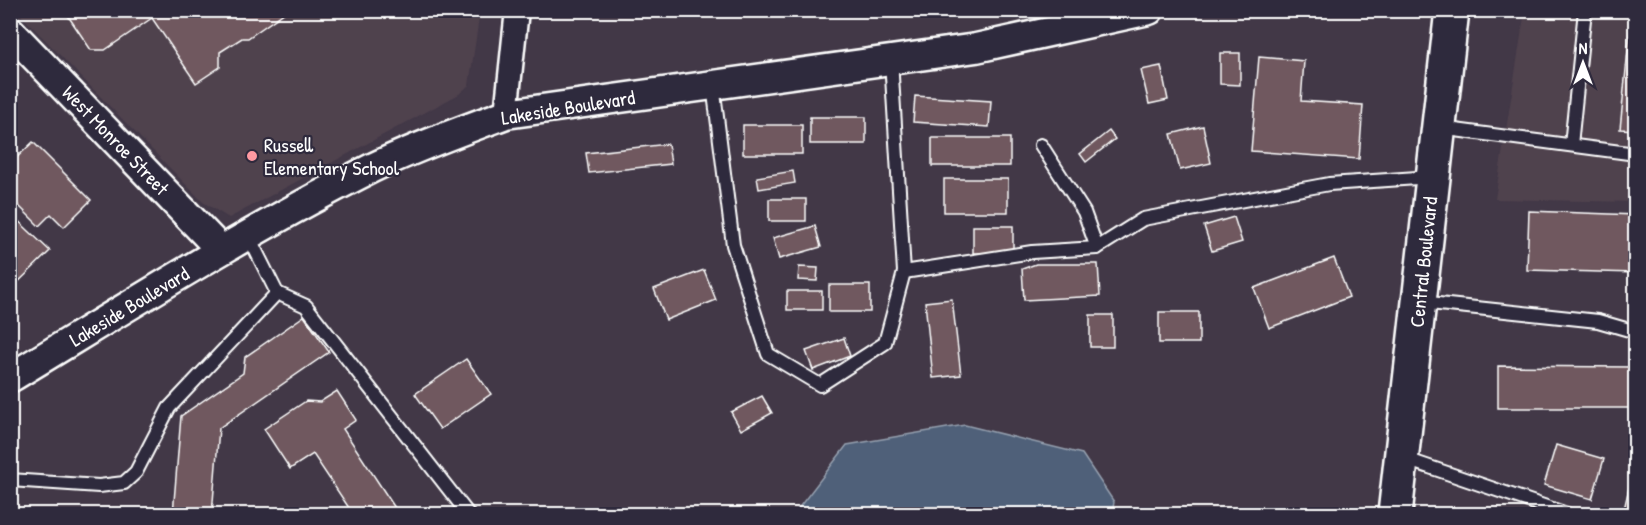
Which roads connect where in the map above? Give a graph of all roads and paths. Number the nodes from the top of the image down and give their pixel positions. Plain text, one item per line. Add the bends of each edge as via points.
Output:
1 (517, 10) edge
2 (1149, 10) edge
3 (1452, 10) edge
4 (1585, 10) edge
5 (10, 31) edge
6 (891, 60) junction
7 (713, 85) junction
8 (506, 114) junction
9 (1439, 127) junction
10 (1041, 145) dead end
11 (1571, 145) junction
12 (1635, 154) edge
13 (1433, 176) junction
14 (248, 235) junction
15 (1096, 248) junction
16 (221, 250) junction
17 (904, 272) junction
18 (278, 293) junction
19 (1419, 302) junction
20 (1635, 332) edge
21 (10, 378) edge
22 (1402, 458) junction
23 (10, 480) edge
24 (468, 514) edge
25 (1395, 514) edge
26 (1567, 514) edge

1 - 8 street
2 - 6 street, Lakeside Boulevard via 976,48
3 - 9 main road, Central Boulevard
4 - 11 lane
5 - 16 street, West Monroe Street
6 - 7 street, Lakeside Boulevard
6 - 17 lane
7 - 8 street, Lakeside Boulevard
7 - 17 lane via 733,245 768,354 820,385 885,343
8 - 14 street, Lakeside Boulevard via 372,168
9 - 11 lane
9 - 13 main road, Central Boulevard
10 - 15 lane via 1084,212
11 - 12 lane
13 - 15 lane via 1329,184 1143,219
13 - 19 main road, Central Boulevard
14 - 16 street, Lakeside Boulevard
14 - 18 lane
15 - 17 lane via 1032,252
16 - 21 street, Lakeside Boulevard
18 - 23 lane via 169,408 136,472 124,483 99,486
18 - 24 lane via 306,306
19 - 20 lane via 1598,321
19 - 22 main road, Central Boulevard
22 - 25 main road, Central Boulevard
22 - 26 lane

